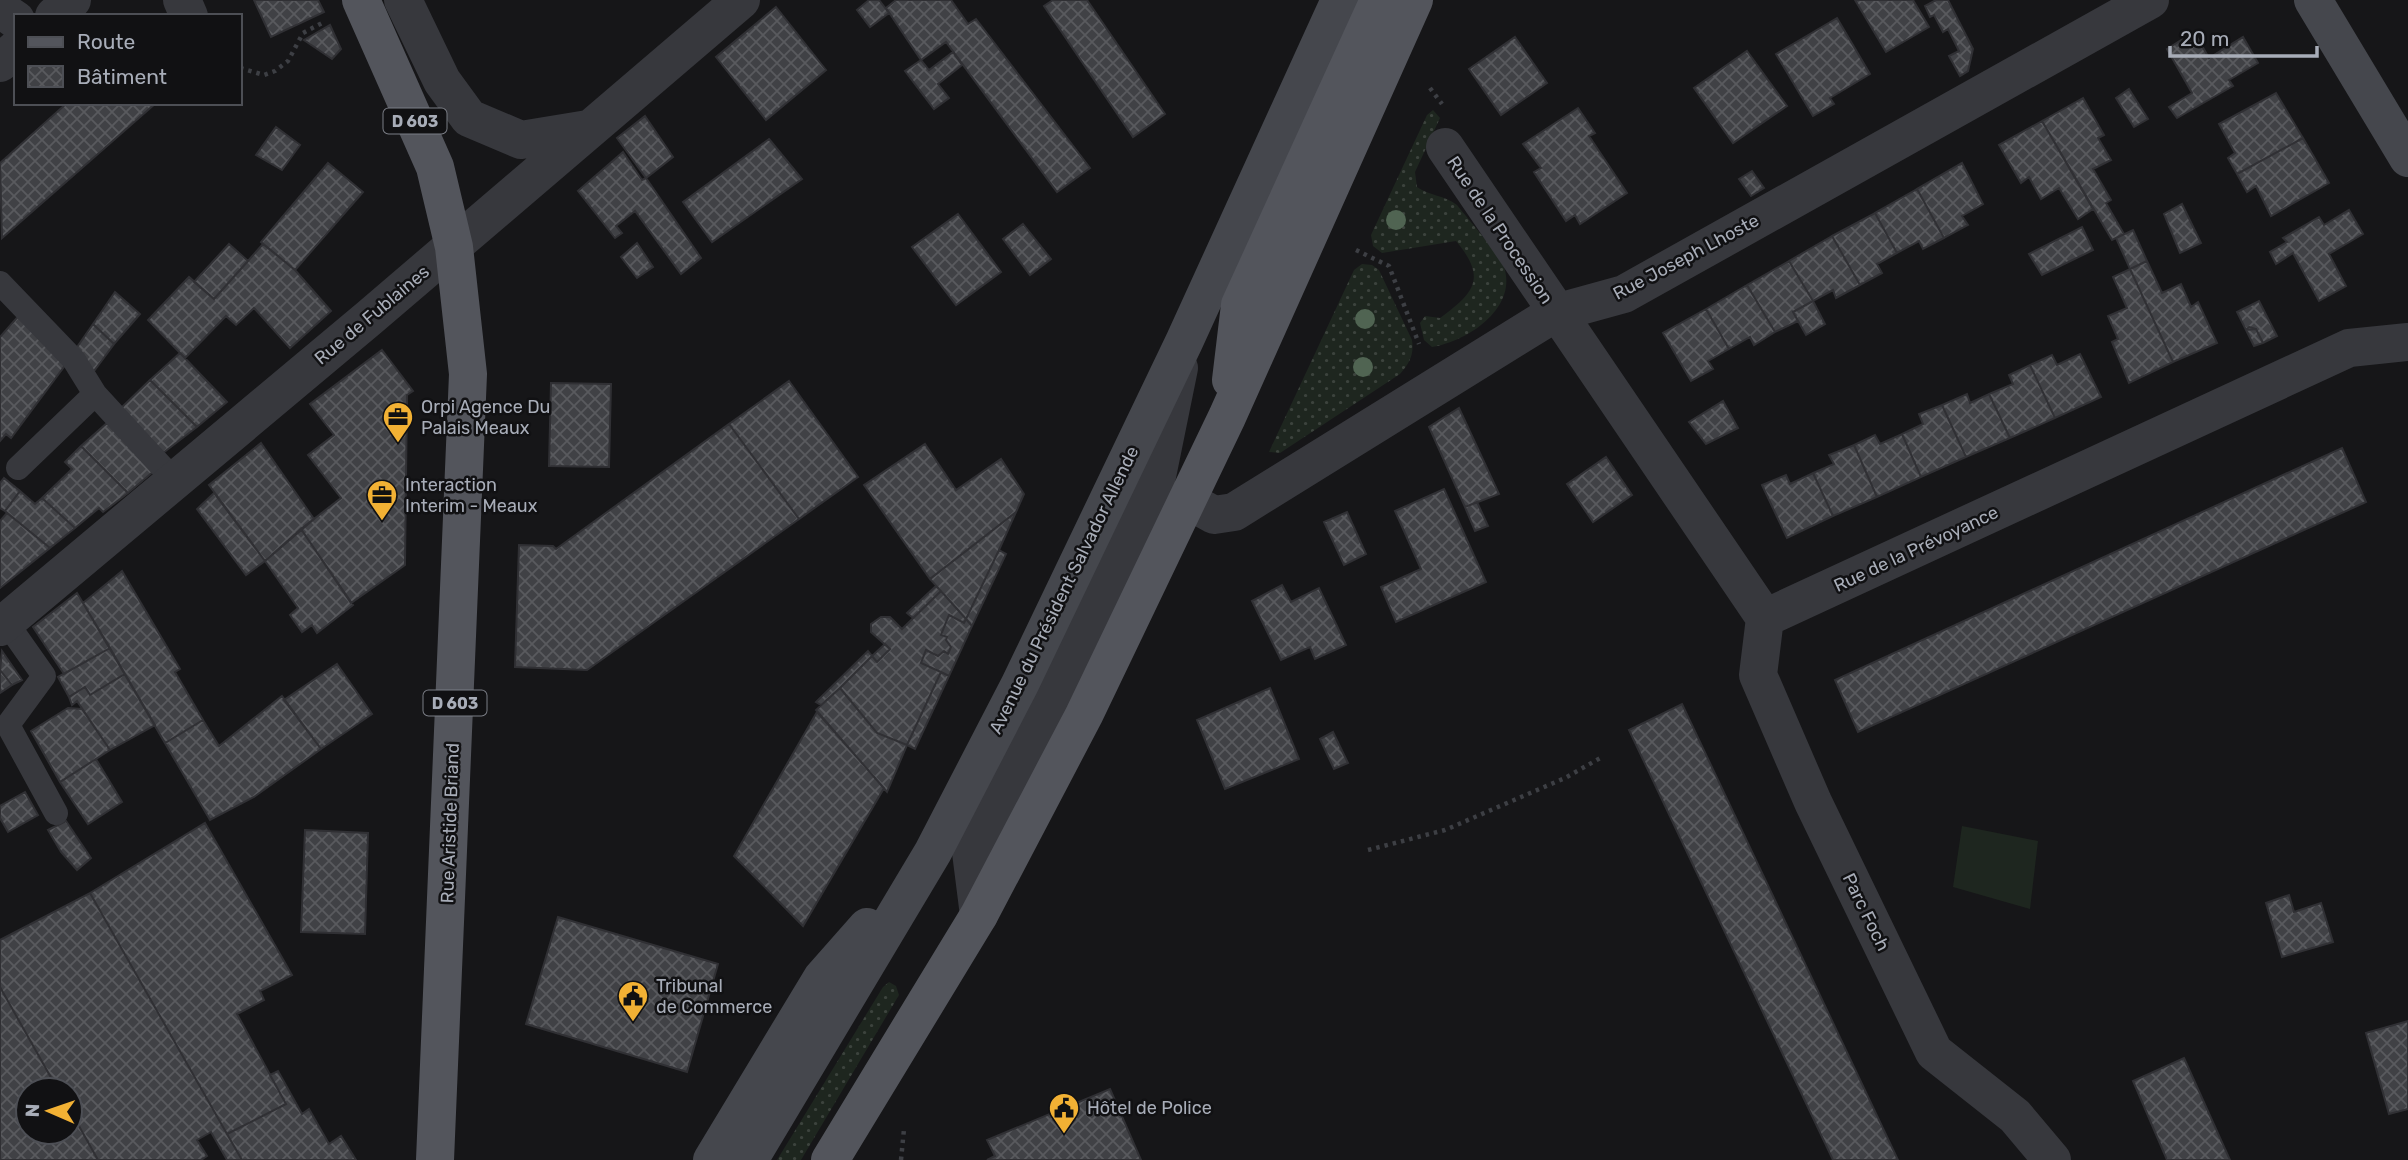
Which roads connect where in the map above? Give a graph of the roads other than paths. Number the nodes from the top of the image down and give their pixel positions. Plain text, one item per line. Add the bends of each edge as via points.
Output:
1 (72, 0) edge
2 (361, 0) edge
3 (403, 0) edge
4 (741, 0) edge
5 (1340, 0) edge
6 (1379, 0) edge
7 (1414, 0) edge
8 (2150, 0) edge
9 (2313, 0) edge
10 (56, 14) edge
11 (14, 51) edge
12 (0, 63) edge
13 (589, 129) junction
14 (1444, 147) dead end
15 (2408, 158) edge
16 (454, 247) junction
17 (0, 283) edge
18 (1555, 313) junction
19 (1184, 342) junction
20 (2408, 342) edge
21 (95, 394) junction
22 (1227, 417) junction
23 (18, 468) dead end
24 (175, 481) junction
25 (1187, 500) junction
26 (1765, 618) junction
27 (3, 624) edge
28 (1031, 743) junction
29 (1043, 793) junction
30 (55, 813) dead end
31 (933, 852) junction
32 (979, 915) junction
33 (435, 1160) edge
34 (712, 1160) edge
35 (748, 1160) edge
36 (830, 1160) edge
37 (2053, 1160) edge

1 - 10 street
2 - 16 main road, Rue Aristide Briand / D 603 via 435,167
3 - 13 street via 442,82 469,118 521,140
4 - 13 street, Rue de Fublaines
5 - 19 main road, Avenue du Président Salvador Allende
6 - 22 main road via 1240,305
7 - 22 main road
8 - 18 street, Rue Joseph Lhoste via 1624,293
9 - 15 main road
11 - 12 street
13 - 16 street, Rue de Fublaines
14 - 18 street, Rue de la Procession
16 - 24 street, Rue de Fublaines
16 - 33 main road, Rue Aristide Briand / D 603 via 468,374
17 - 21 lane via 74,360
18 - 25 street, Rue Joseph Lhoste via 1234,512 1214,515
18 - 26 street
19 - 28 street via 1155,486
19 - 31 main road, Avenue du Président Salvador Allende via 1026,672
20 - 26 street, Rue de la Prévoyance via 2349,348
21 - 23 lane
21 - 24 lane
22 - 25 main road
24 - 27 street, Rue de Fublaines
25 - 29 main road
26 - 37 street, Parc Foch via 1758,675 1813,802 1934,1052 2015,1116
27 - 30 lane via 44,676 8,725
28 - 29 street
28 - 32 street via 971,852
29 - 32 main road
31 - 34 main road via 822,978
31 - 35 main road, Avenue du Président Salvador Allende
32 - 36 main road

